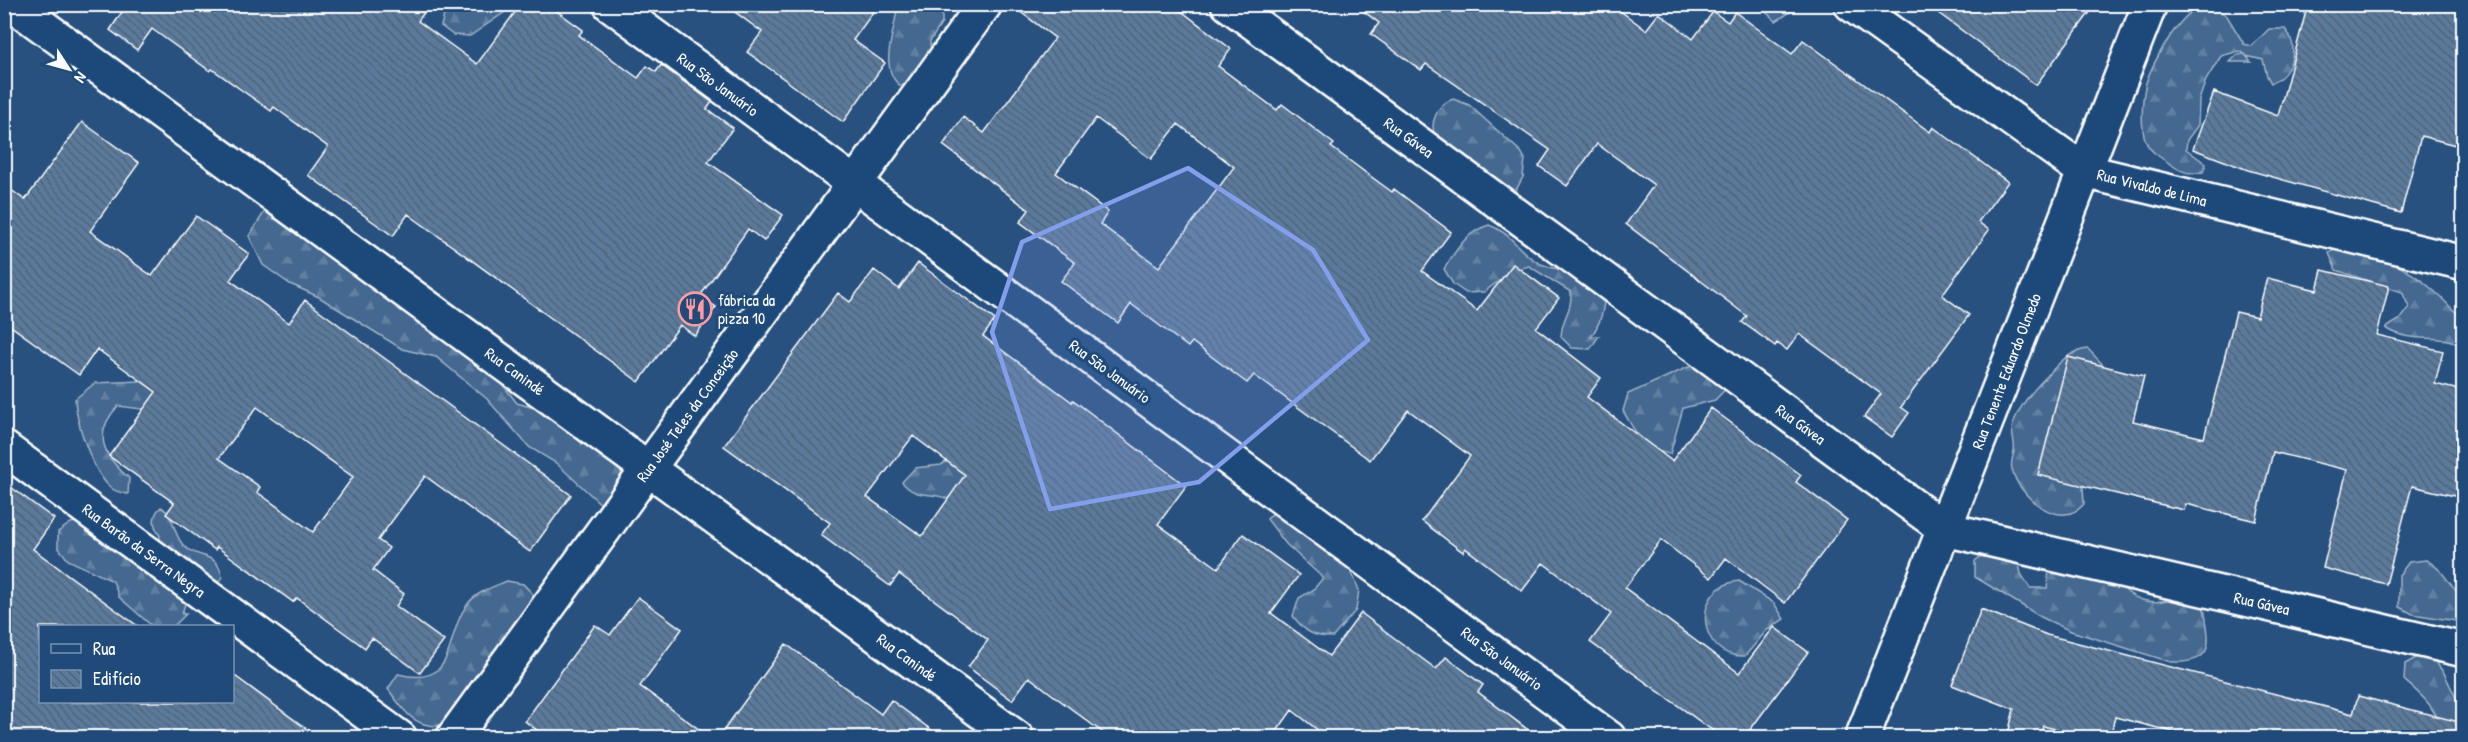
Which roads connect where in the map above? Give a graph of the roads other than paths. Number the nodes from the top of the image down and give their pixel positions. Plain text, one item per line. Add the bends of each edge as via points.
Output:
1 (12, 4) edge
2 (610, 4) edge
3 (985, 4) edge
4 (1228, 4) edge
5 (1851, 4) edge
6 (2150, 4) edge
7 (2084, 171) junction
8 (855, 184) junction
9 (2463, 263) edge
10 (4, 448) edge
11 (648, 468) junction
12 (1945, 529) junction
13 (2463, 650) edge
14 (400, 738) edge
15 (453, 738) edge
16 (1017, 738) edge
17 (1610, 738) edge
18 (1862, 738) edge

1 - 11 street, Rua Canindé
2 - 8 street, Rua São Januário
3 - 8 street, Rua José Teles da Conceição
4 - 12 street, Rua Gávea
5 - 7 street, Rua Vivaldo de Lima
6 - 7 street, Rua Tenente Eduardo Olmedo
7 - 9 street, Rua Vivaldo de Lima
7 - 12 street, Rua Tenente Eduardo Olmedo
8 - 11 street, Rua José Teles da Conceição
8 - 17 street, Rua São Januário
10 - 14 street, Rua Barão da Serra Negra
11 - 15 street, Rua José Teles da Conceição
11 - 16 street, Rua Canindé
12 - 13 street, Rua Gávea
12 - 18 street, Rua Tenente Eduardo Olmedo

